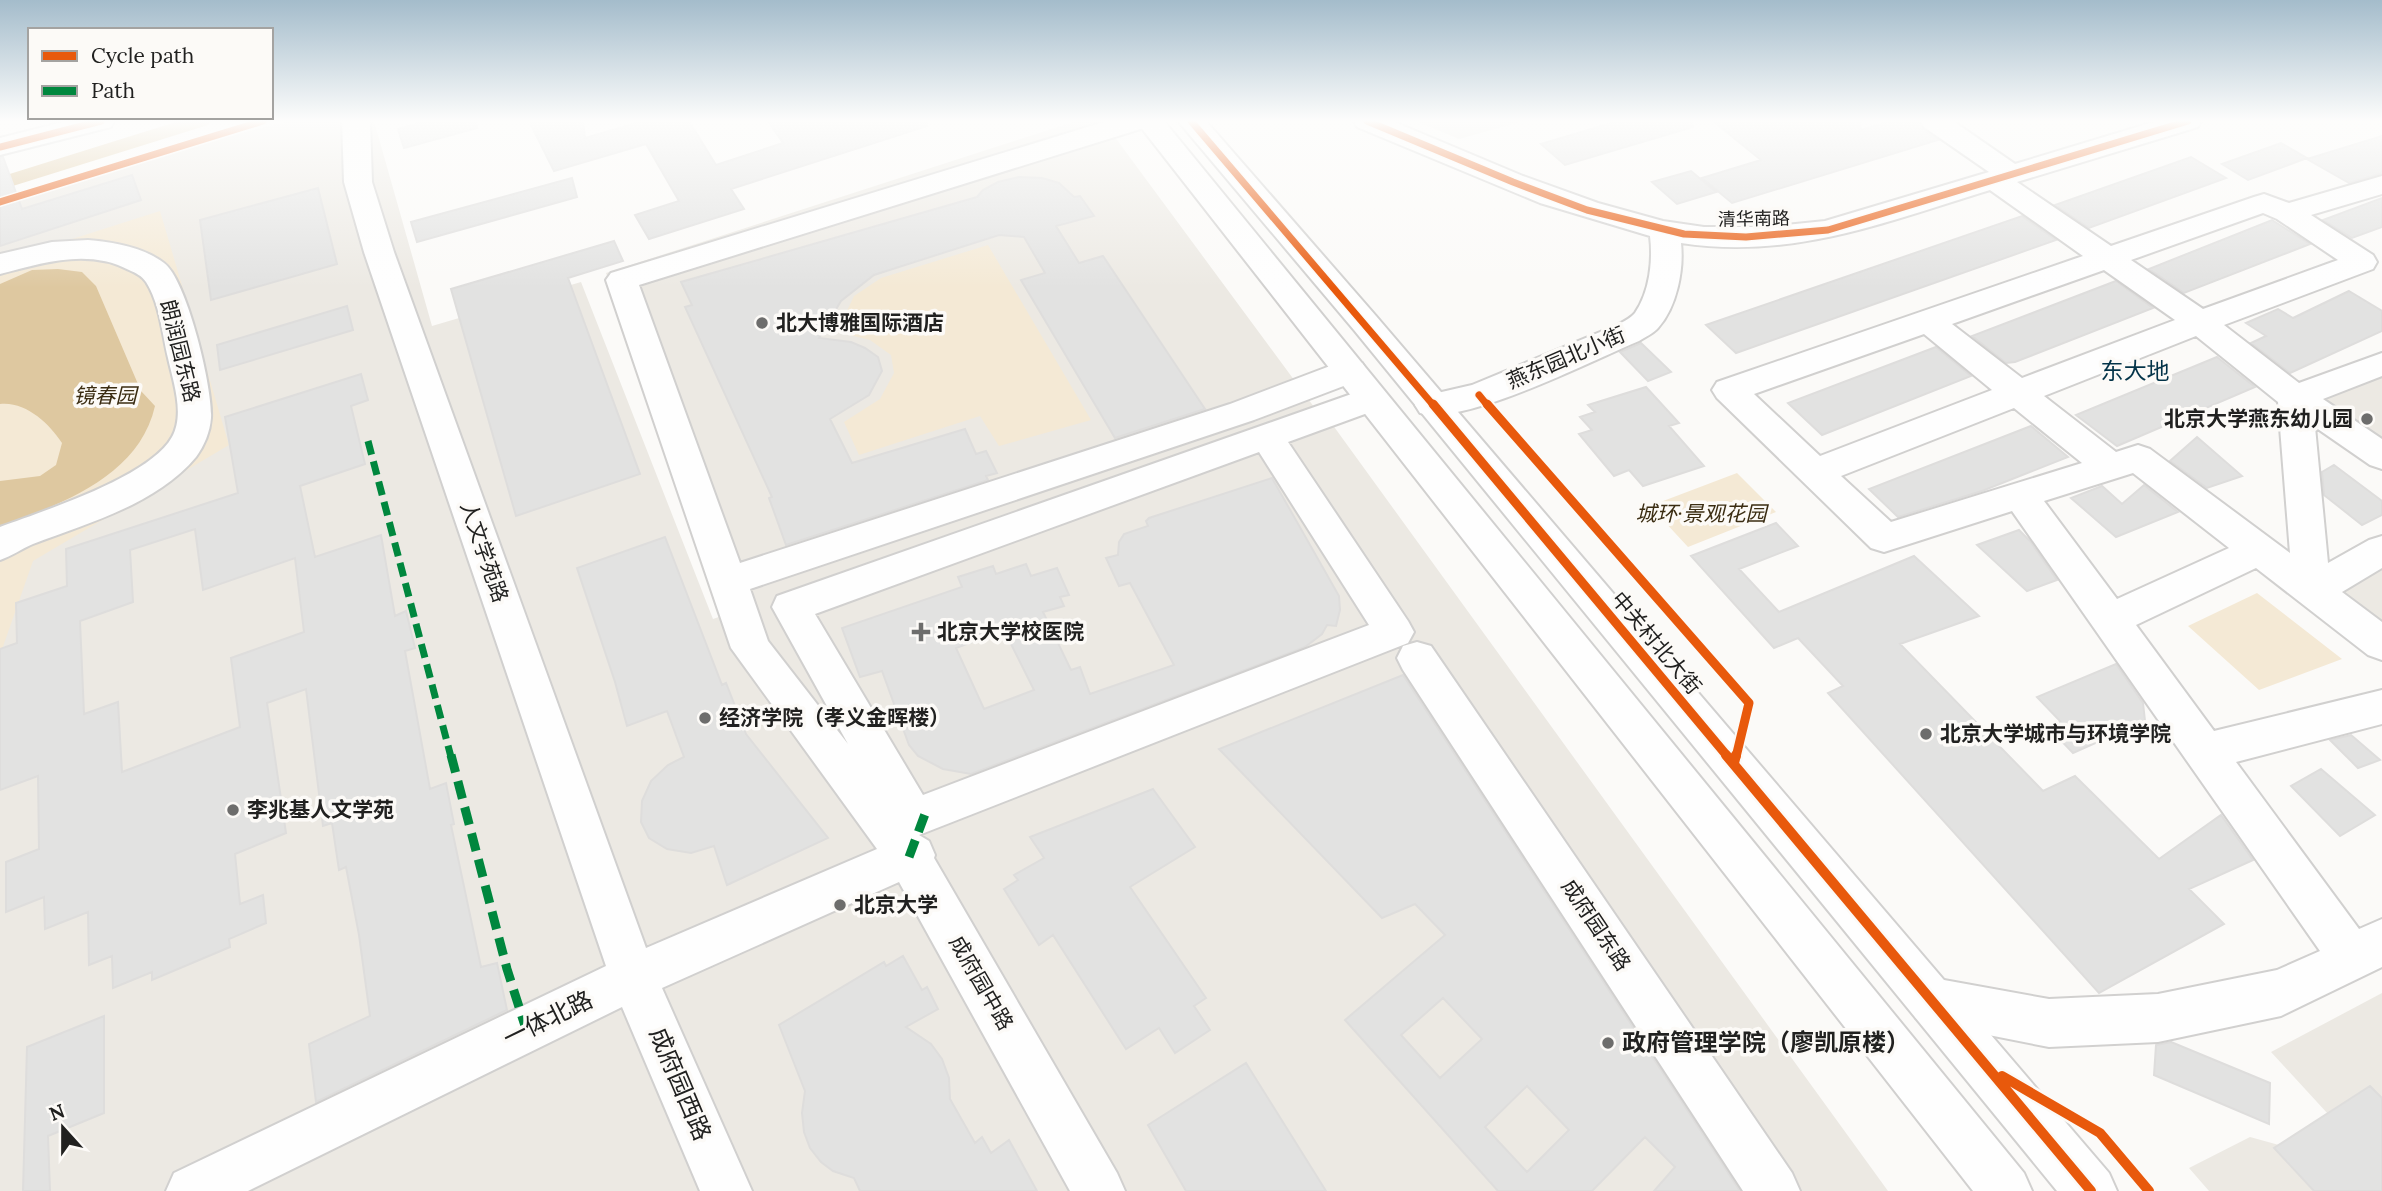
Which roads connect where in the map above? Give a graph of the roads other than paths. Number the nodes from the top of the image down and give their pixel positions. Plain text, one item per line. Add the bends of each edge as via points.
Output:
1 (358, 177) edge
2 (957, 177) edge
3 (1194, 177) edge
4 (1238, 177) edge
5 (1505, 177) edge
6 (2008, 177) edge
7 (2003, 178) junction
8 (2382, 185) edge
9 (2278, 208) junction
10 (1664, 230) junction
11 (2105, 258) junction
12 (2372, 259) edge
13 (0, 264) edge
14 (1928, 321) junction
15 (2200, 322) junction
16 (2382, 364) edge
17 (1361, 385) junction
18 (2019, 394) junction
19 (2295, 397) junction
20 (1432, 405) junction
21 (1267, 437) junction
22 (2382, 456) edge
23 (2111, 467) junction
24 (1815, 472) junction
25 (2021, 496) junction
26 (0, 546) edge
27 (2259, 550) junction
28 (2382, 550) edge
29 (729, 581) junction
30 (2312, 591) junction
31 (2110, 620) junction
32 (2382, 644) edge
33 (1418, 658) dead end
34 (2382, 706) edge
35 (2204, 752) junction
36 (911, 856) junction
37 (2368, 950) edge
38 (633, 977) junction
39 (1933, 1000) junction
40 (192, 1191) edge
41 (726, 1191) edge
42 (1099, 1191) edge
43 (1774, 1191) edge
44 (2006, 1191) edge
45 (2091, 1191) edge

1 - 38 main road, 人文学苑路 via 379,252
2 - 29 main road, 成府园中路 via 622,280
3 - 17 main road
4 - 20 main road, 中关村北大街
5 - 10 main road, 清华南路 via 1576,205
6 - 7 main road, 清华南路
7 - 10 main road, 清华南路 via 1817,232 1772,238
7 - 11 main road
8 - 9 main road
9 - 11 main road
9 - 12 main road
10 - 20 main road, 燕东园北小街 via 1668,261 1646,322 1479,395
11 - 14 main road
11 - 15 main road
12 - 15 main road
13 - 26 main road, 朗润园东路 via 61,250 100,251 131,257 156,271 169,297 196,407 185,446 160,469 131,488
14 - 18 main road
14 - 24 main road via 1729,390
15 - 18 main road
15 - 19 main road
16 - 19 main road
17 - 21 main road
17 - 29 main road via 1242,412
17 - 44 main road
18 - 23 main road
18 - 24 main road
19 - 22 main road
19 - 30 main road
20 - 39 main road, 中关村北大街
21 - 21 main road via 1394,632 913,818 791,607
23 - 25 main road
23 - 27 main road via 2138,458
24 - 25 main road via 1884,538
25 - 31 main road
27 - 30 main road
27 - 31 main road
28 - 30 main road
29 - 36 main road, 成府园中路 via 751,648
30 - 32 main road
31 - 35 main road
33 - 43 main road, 成府园东路
34 - 35 main road
35 - 37 main road
36 - 38 main road, 一体北路
36 - 42 main road, 成府园中路
37 - 39 main road via 2281,993 2158,1018 2049,1023
38 - 40 main road, 一体北路
38 - 41 main road, 成府园西路
39 - 45 main road, 中关村北大街

